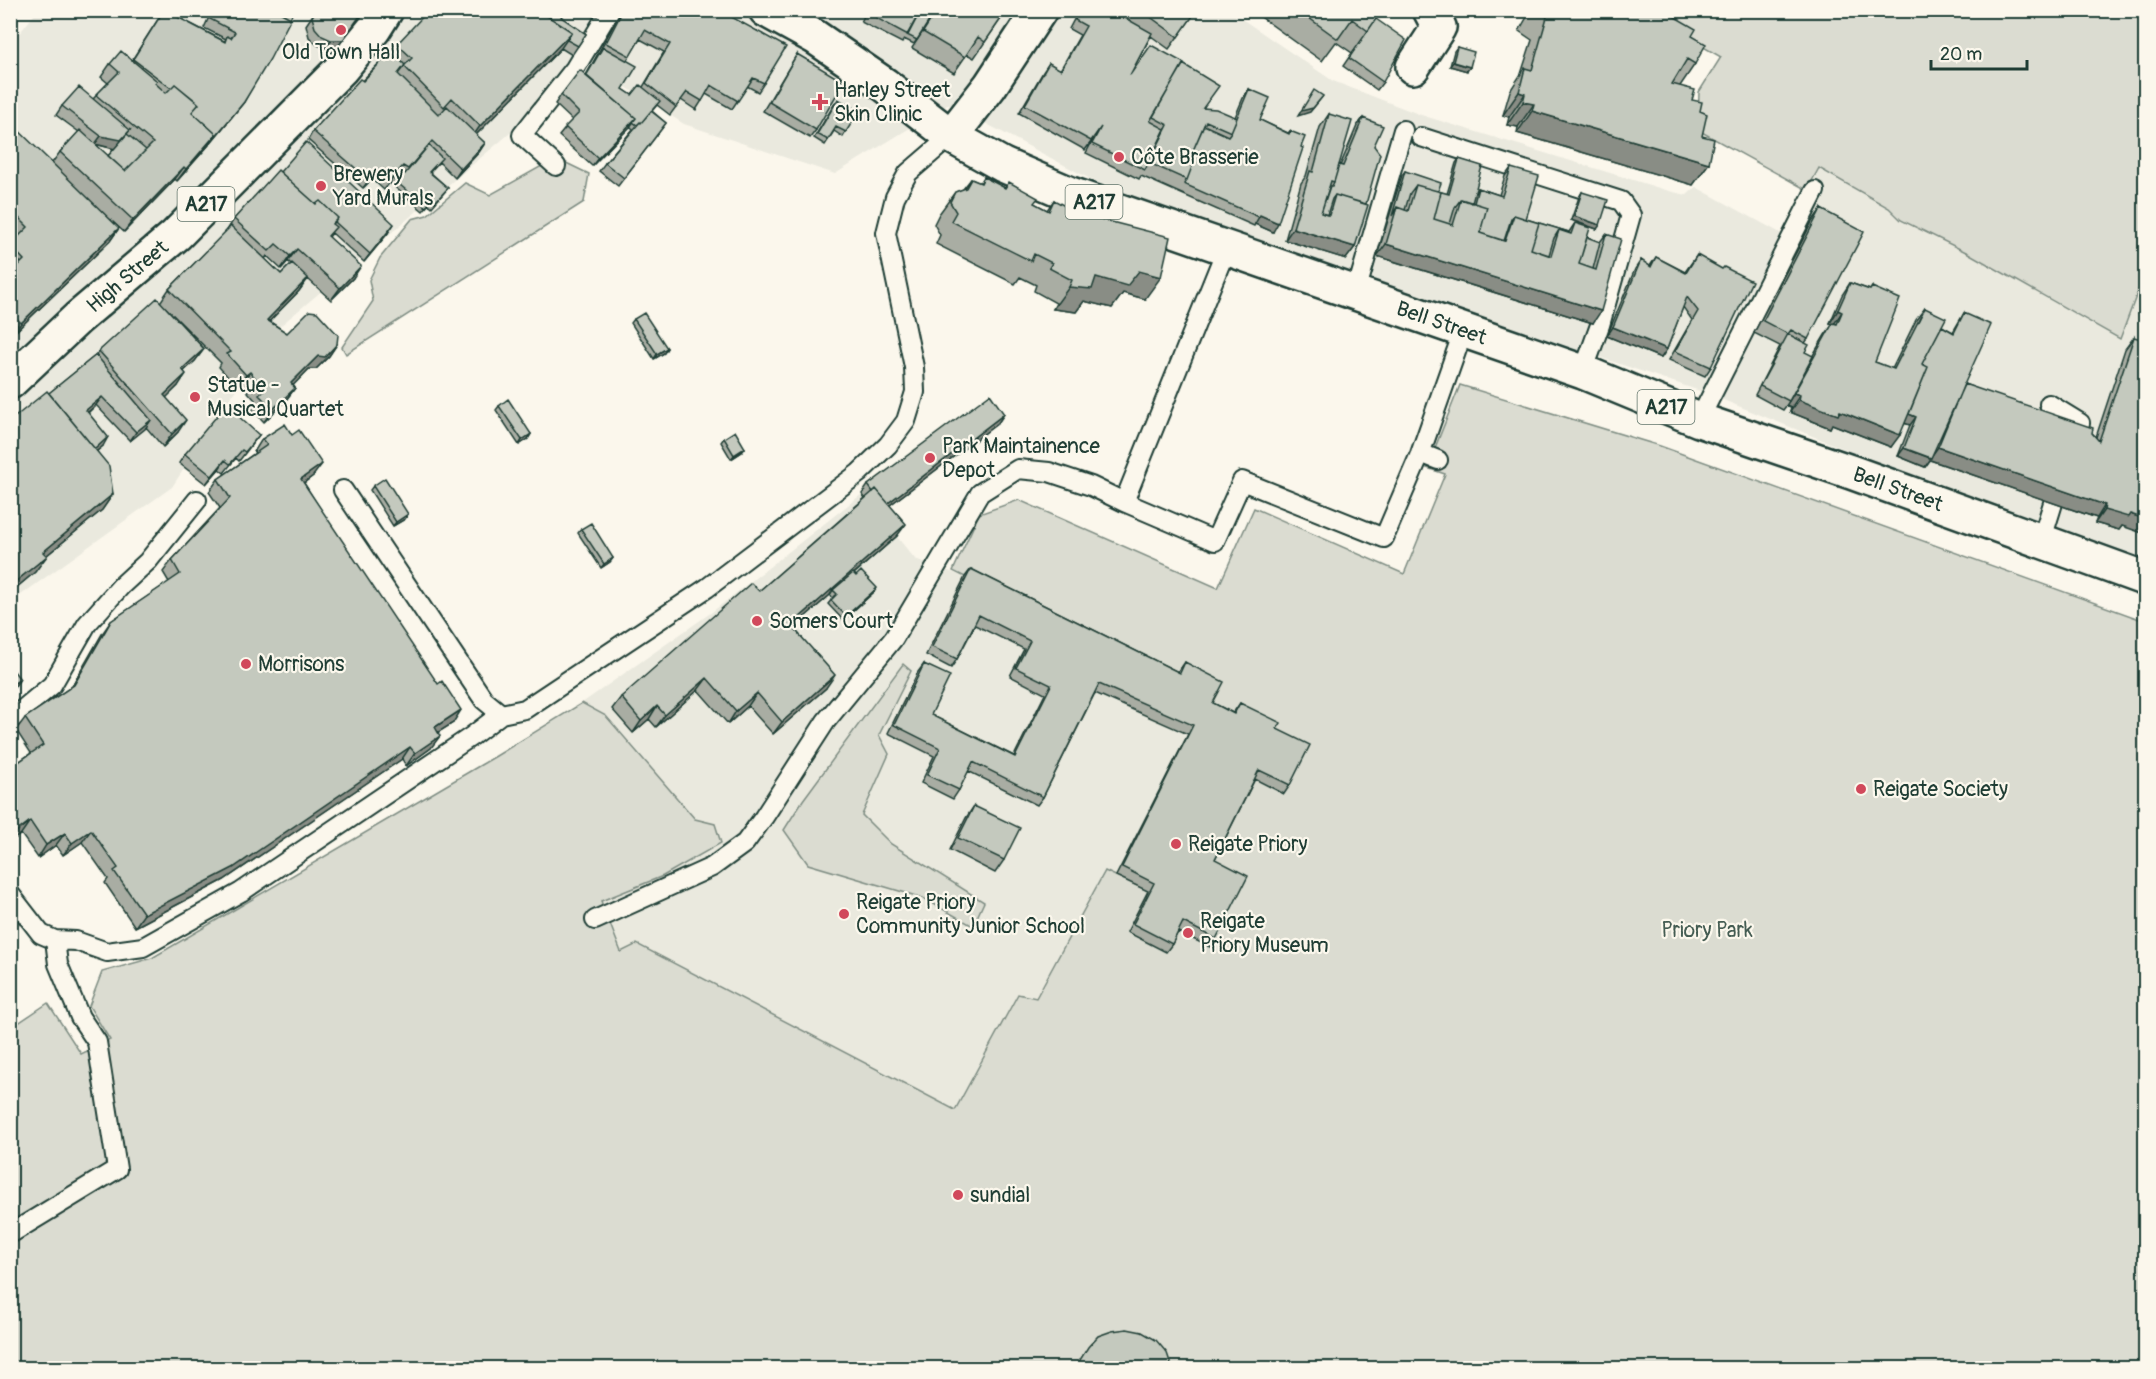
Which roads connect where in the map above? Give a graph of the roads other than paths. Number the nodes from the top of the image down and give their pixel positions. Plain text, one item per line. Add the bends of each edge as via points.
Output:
1 (386, 10) edge
2 (610, 10) edge
3 (766, 10) edge
4 (1040, 10) edge
5 (1430, 10) edge
6 (1413, 67) dead end
7 (990, 86) junction
8 (1403, 130) dead end
9 (951, 136) junction
10 (1421, 137) dead end
11 (1003, 165) junction
12 (556, 166) dead end
13 (1815, 191) dead end
14 (1227, 247) junction
15 (1356, 292) junction
16 (1463, 332) junction
17 (1583, 372) junction
18 (10, 382) edge
19 (2049, 404) dead end
20 (1699, 420) junction
21 (2076, 437) edge
22 (343, 490) dead end
23 (197, 500) dead end
24 (1124, 502) junction
25 (2053, 503) edge
26 (2041, 542) junction
27 (2145, 579) edge
28 (501, 714) junction
29 (10, 720) edge
30 (10, 894) edge
31 (596, 920) dead end
32 (55, 940) junction
33 (10, 1234) edge

1 - 18 main road, High Street / A217 via 342,68 176,235
2 - 12 lane via 575,68 522,135
3 - 9 main road, Bell Street / A217 via 815,37
4 - 7 main road
5 - 6 main road via 1439,27
7 - 9 main road
7 - 11 main road via 984,134
8 - 15 lane
9 - 11 main road, Bell Street / A217
9 - 28 lane via 908,173 895,197 886,233 914,367 915,392 906,421 888,445 859,473 706,588 525,709
10 - 17 lane via 1621,201 1631,215
11 - 14 main road, Bell Street / A217 via 1068,193
13 - 20 lane
14 - 15 main road, Bell Street / A217
14 - 24 lane
15 - 16 main road, Bell Street / A217
16 - 17 main road, Bell Street / A217
16 - 24 lane via 1420,453 1384,538 1242,482 1215,541
17 - 20 main road, Bell Street / A217
19 - 21 lane via 2080,423
20 - 26 main road, Bell Street / A217
22 - 28 lane via 484,700
23 - 29 lane via 148,561 87,624 52,686
24 - 31 lane via 1049,472 1018,469 980,493 894,638 826,721 745,843 712,867
25 - 26 lane
26 - 27 main road, Bell Street / A217
28 - 32 lane via 241,892 143,947 107,952 76,941
30 - 32 lane via 41,934
32 - 33 lane via 58,964 80,1017 97,1042 117,1168

